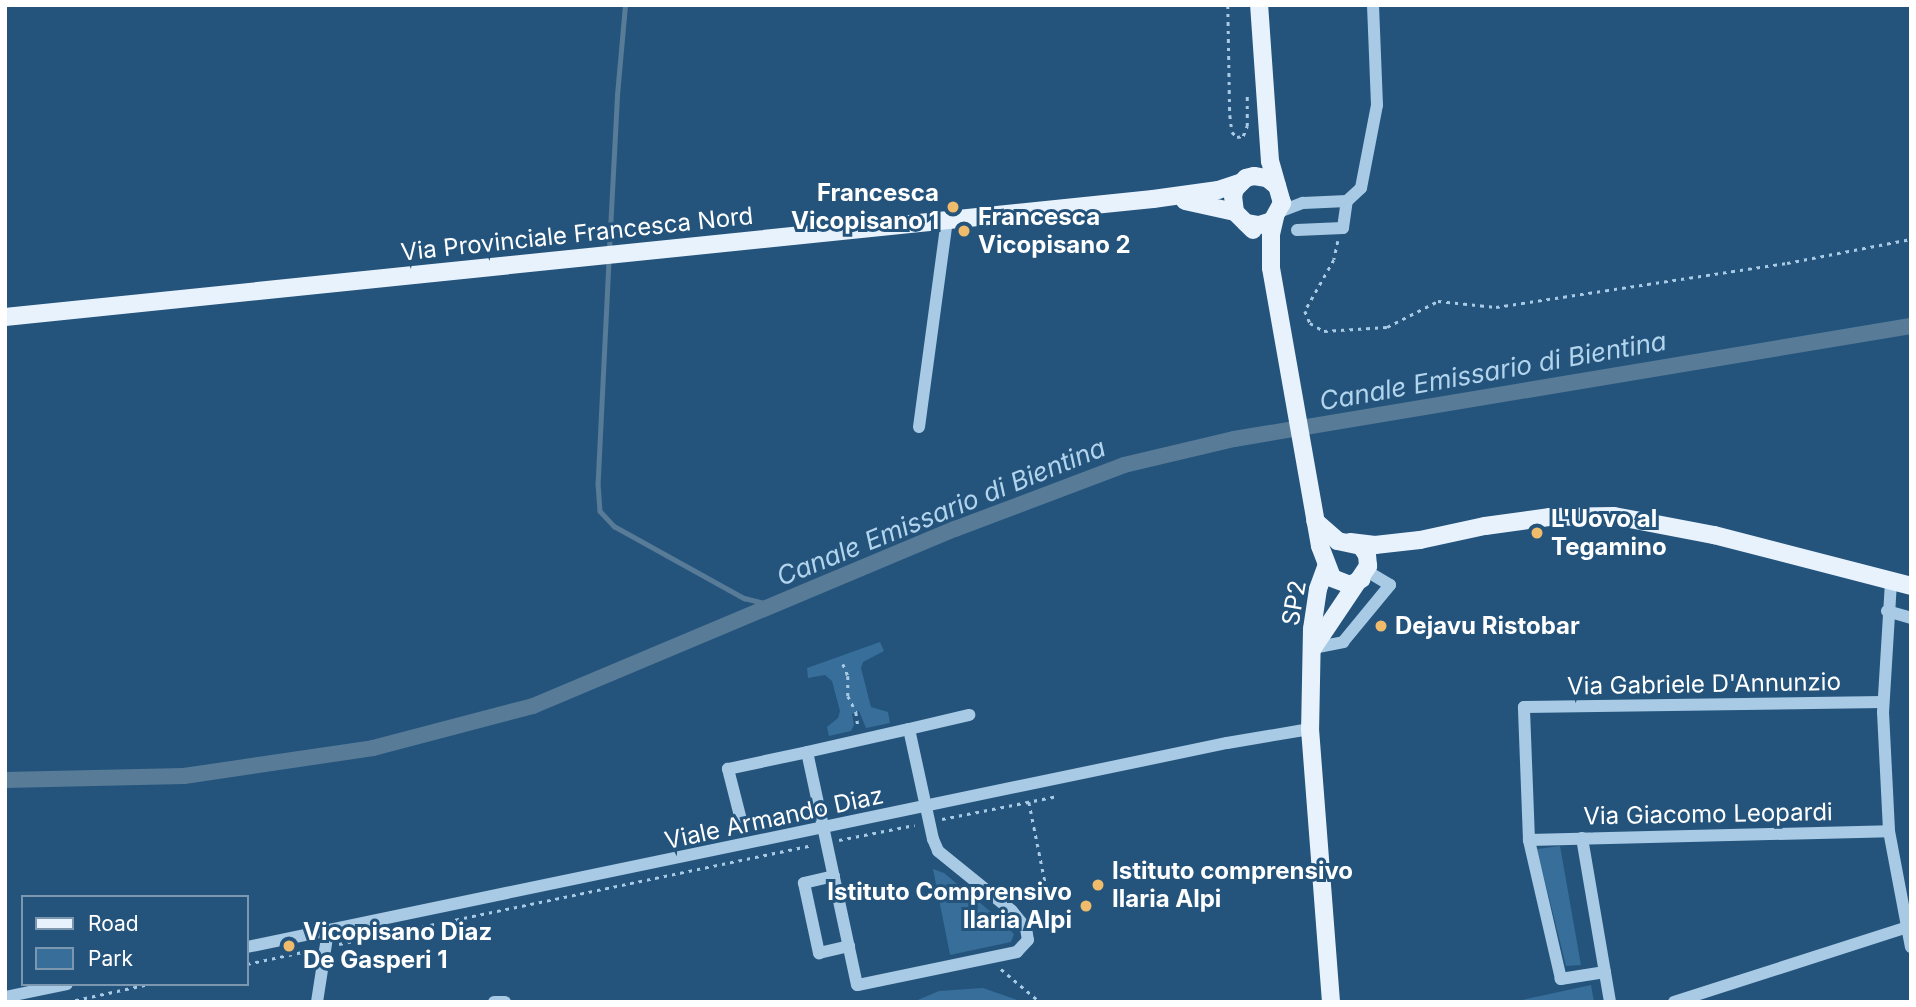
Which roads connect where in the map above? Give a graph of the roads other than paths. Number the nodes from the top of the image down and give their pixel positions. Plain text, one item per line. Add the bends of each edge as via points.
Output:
1 (1259, 5) edge
2 (1373, 5) edge
3 (1268, 131) junction
4 (1245, 180) junction
5 (1278, 188) junction
6 (1153, 199) junction
7 (1348, 201) junction
8 (1320, 202) junction
9 (1277, 215) junction
10 (1240, 217) junction
11 (947, 220) junction
12 (1297, 230) dead end
13 (1271, 268) junction
14 (5, 317) edge
15 (919, 427) dead end
16 (1314, 514) junction
17 (1420, 540) junction
18 (1347, 542) junction
19 (1326, 564) junction
20 (1365, 575) junction
21 (1891, 582) junction
22 (1911, 586) edge
23 (1888, 611) junction
24 (1911, 618) edge
25 (1312, 648) junction
26 (1883, 702) junction
27 (970, 715) dead end
28 (909, 729) junction
29 (1310, 729) junction
30 (807, 752) junction
31 (926, 808) junction
32 (741, 820) dead end
33 (1889, 831) junction
34 (825, 836) junction
35 (1582, 838) junction
36 (1529, 840) junction
37 (834, 876) junction
38 (1907, 927) junction
39 (328, 931) junction
40 (849, 946) junction
41 (248, 947) edge
42 (1911, 947) edge
43 (1605, 972) junction
44 (57, 986) edge
45 (5, 997) edge
46 (317, 1002) edge
47 (1331, 1002) edge
48 (1610, 1002) edge
49 (1674, 1002) edge

1 - 3 main road, SP2
2 - 7 street via 1377,105 1364,181
3 - 4 main road, SP2 via 1263,155
3 - 5 main road, SP2
4 - 5 main road via 1267,178
4 - 6 main road via 1218,190
4 - 10 main road, SP2 via 1233,196
5 - 8 street
5 - 9 main road, SP2 via 1282,203
6 - 10 main road via 1192,201
6 - 11 main road, Via Provinciale Francesca Nord
7 - 8 street
7 - 12 street via 1346,226 1340,230
8 - 9 street via 1294,205
9 - 10 main road via 1259,225
9 - 13 main road, SP2 via 1271,235
10 - 13 main road, SP2 via 1261,242
11 - 14 main road, Via Provinciale Francesca Nord
11 - 15 street
13 - 16 main road, SP2
16 - 18 main road via 1328,535
16 - 19 main road, SP2
17 - 18 main road
17 - 20 main road via 1395,551
17 - 21 main road via 1510,521 1614,516 1714,535
18 - 19 main road via 1332,549
18 - 20 main road via 1360,546 1367,555
19 - 20 main road via 1332,578 1344,584
19 - 25 main road, SP2 via 1316,601
20 - 25 main road, SP2
20 - 25 street via 1390,585 1343,642
21 - 22 main road
21 - 23 street
23 - 24 street
23 - 26 street
25 - 29 main road, SP2
26 - 33 street
26 - 36 street, Via Gabriele D'Annunzio via 1524,707
27 - 28 street
28 - 30 street
28 - 31 street
29 - 31 street, Viale Armando Diaz
29 - 47 main road, SP2
30 - 32 street via 729,769
30 - 34 street
31 - 34 street, Viale Armando Diaz
31 - 40 street via 938,851 1012,911 1026,928 1028,940 1023,948 987,959 857,985
33 - 35 street, Via Giacomo Leopardi
33 - 38 street
34 - 37 street
34 - 39 street, Viale Armando Diaz
35 - 36 street, Via Giacomo Leopardi
35 - 43 street
36 - 43 street via 1562,978
37 - 40 street
37 - 40 street via 803,883 819,953
38 - 42 street
38 - 49 street
39 - 41 street, Viale Armando Diaz
39 - 46 street
43 - 48 street
44 - 45 street

